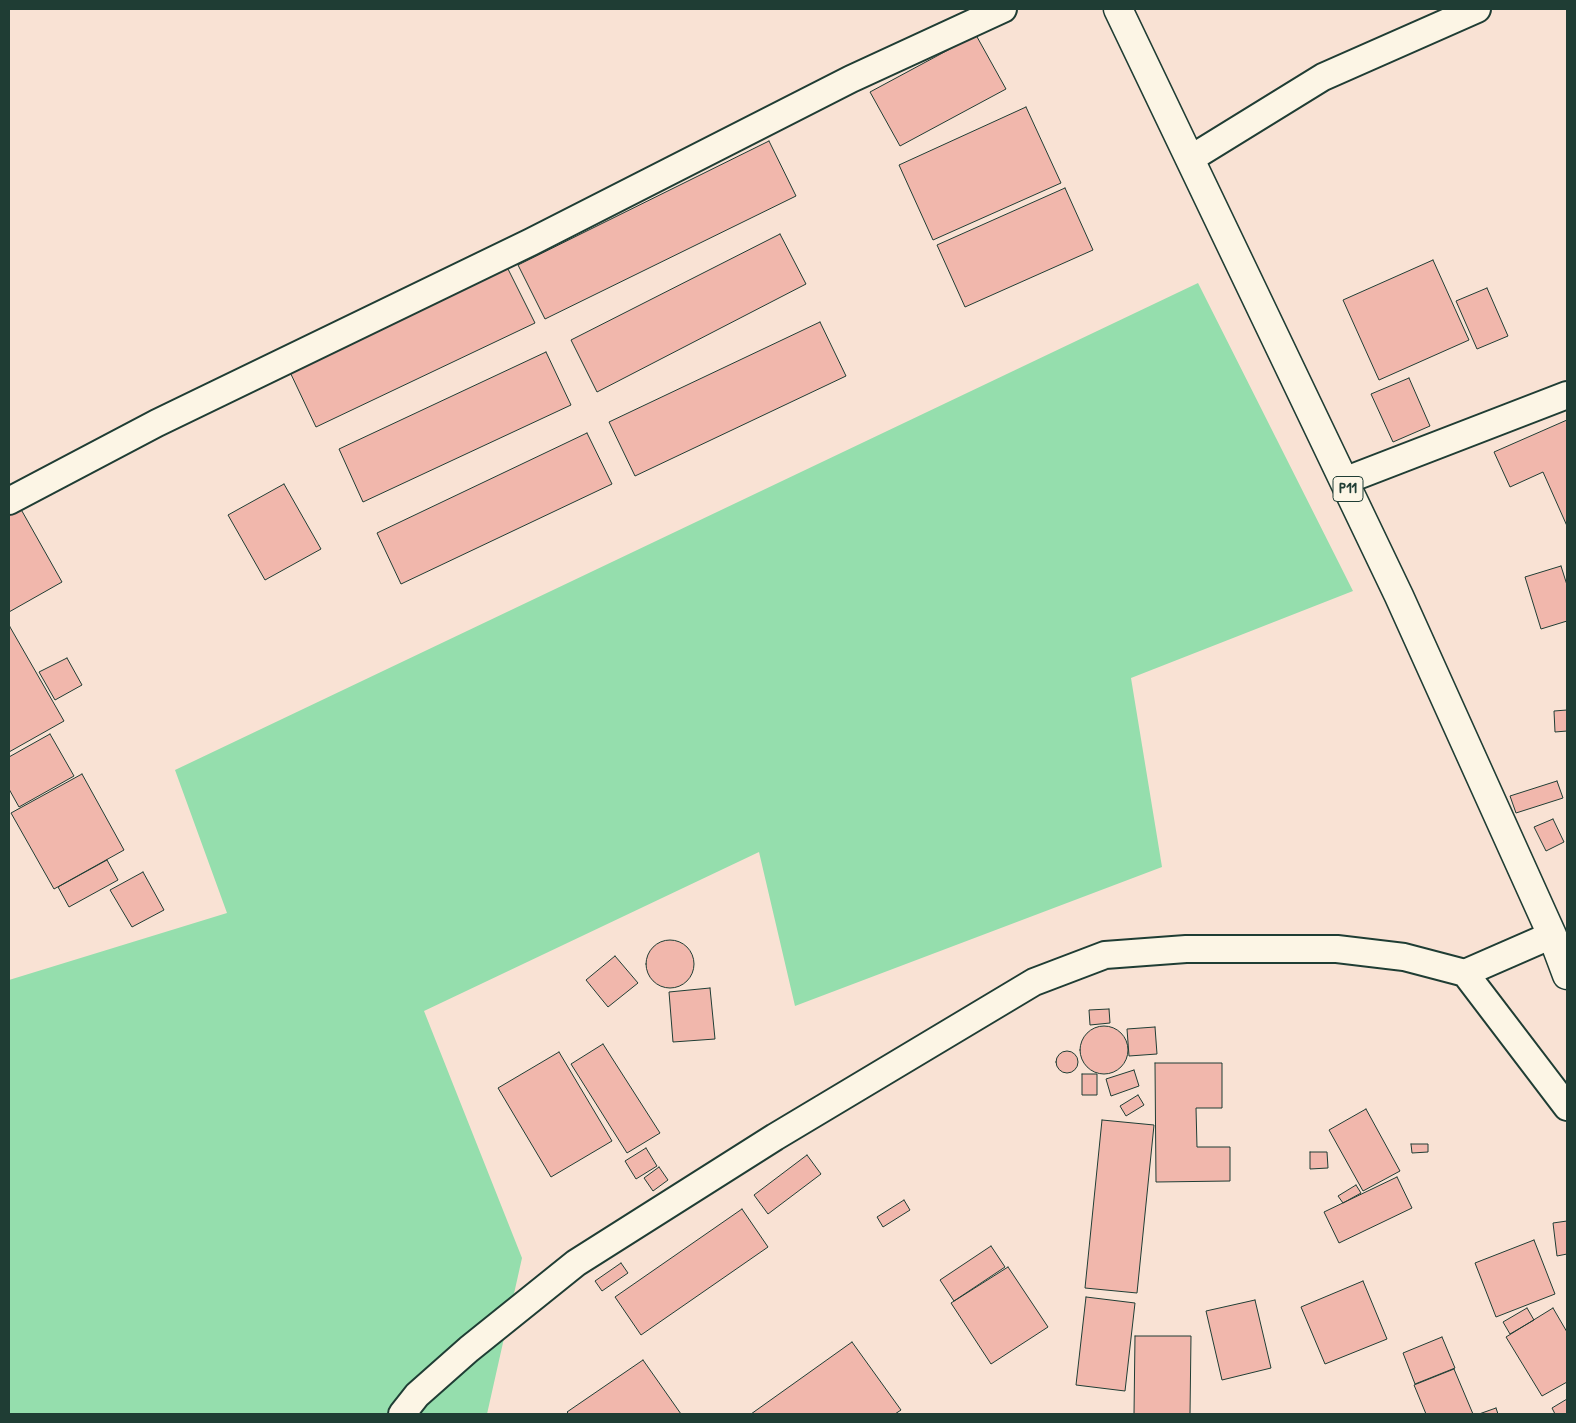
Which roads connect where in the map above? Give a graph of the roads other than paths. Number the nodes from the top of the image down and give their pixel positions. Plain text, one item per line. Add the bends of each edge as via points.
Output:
1 (1003, 9) edge
2 (1118, 9) edge
3 (1476, 9) edge
4 (1190, 159) junction
5 (1567, 395) edge
6 (1344, 481) junction
7 (9, 501) edge
8 (1552, 934) junction
9 (1466, 973) junction
10 (1567, 974) edge
11 (1567, 1107) edge
12 (402, 1414) edge

1 - 7 street via 851,79 531,242 157,423
2 - 4 main road, P11
3 - 4 street via 1323,77
4 - 6 main road, P11
5 - 6 street
6 - 8 main road, P11
8 - 9 street
8 - 10 main road, P11
9 - 11 street
9 - 12 street via 1404,957 1337,949 1186,949 1105,955 1034,982 775,1137 576,1263 469,1349 417,1395

